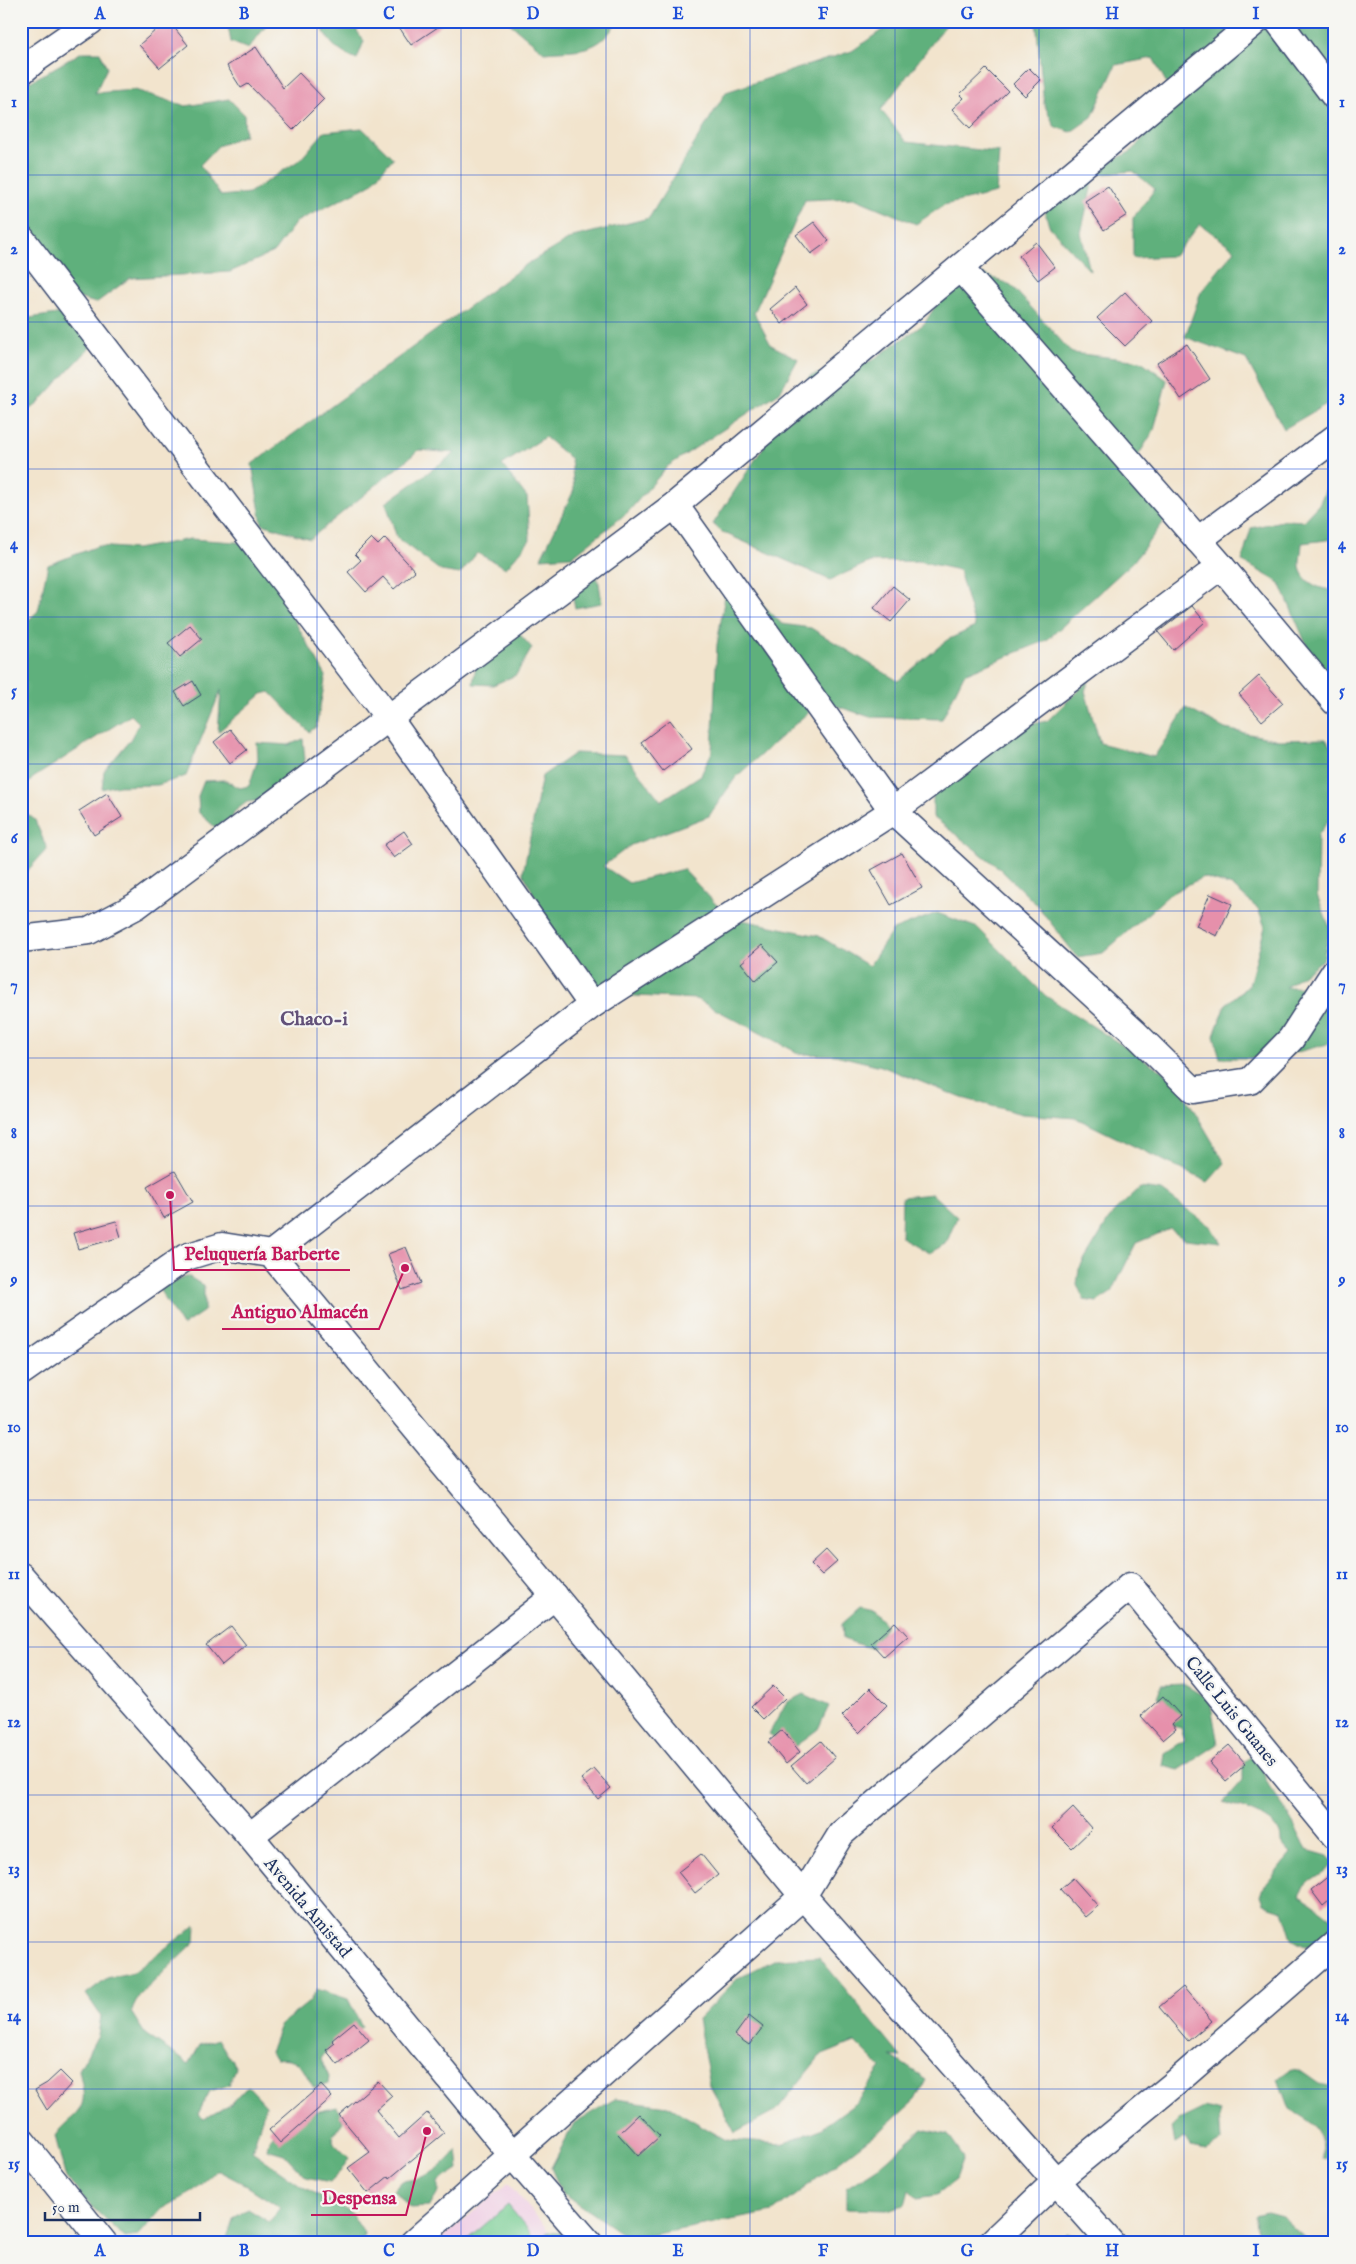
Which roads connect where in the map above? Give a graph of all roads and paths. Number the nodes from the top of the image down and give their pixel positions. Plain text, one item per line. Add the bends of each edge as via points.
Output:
1 (91, 21) edge
2 (1256, 21) edge
3 (1278, 21) edge
4 (21, 72) edge
5 (1335, 97) edge
6 (21, 238) edge
7 (960, 268) junction
8 (1335, 438) edge
9 (675, 505) junction
10 (1198, 540) junction
11 (1221, 566) junction
12 (1335, 702) edge
13 (388, 717) junction
14 (893, 811) junction
15 (21, 939) edge
16 (1335, 971) edge
17 (592, 1005) junction
18 (271, 1254) junction
19 (21, 1372) edge
20 (21, 1576) edge
21 (555, 1596) junction
22 (250, 1836) junction
23 (1335, 1836) edge
24 (803, 1896) junction
25 (1335, 1944) edge
26 (21, 2140) edge
27 (513, 2156) junction
28 (1057, 2180) junction
29 (104, 2243) edge
30 (413, 2243) edge
31 (589, 2243) edge
32 (992, 2243) edge
33 (1111, 2243) edge

1 - 4 street
2 - 7 street
3 - 5 street
6 - 13 street
7 - 9 street
7 - 10 street
8 - 10 street
9 - 13 street
9 - 14 street
10 - 11 street
11 - 12 street
11 - 14 street
13 - 15 street via 136,906 89,931
13 - 17 street
14 - 16 street via 1193,1090 1250,1081 1291,1039
14 - 17 street
17 - 18 street
18 - 19 street via 222,1246 186,1256
18 - 21 street
20 - 22 street, Avenida Amistad
21 - 22 street
21 - 24 street
22 - 27 street, Avenida Amistad
23 - 24 street, Calle Luis Guanes via 1130,1586 841,1834
24 - 27 street
24 - 28 street
25 - 28 street via 1173,2085
26 - 29 street
27 - 30 street
27 - 31 street, Avenida Amistad
28 - 32 street
28 - 33 street

